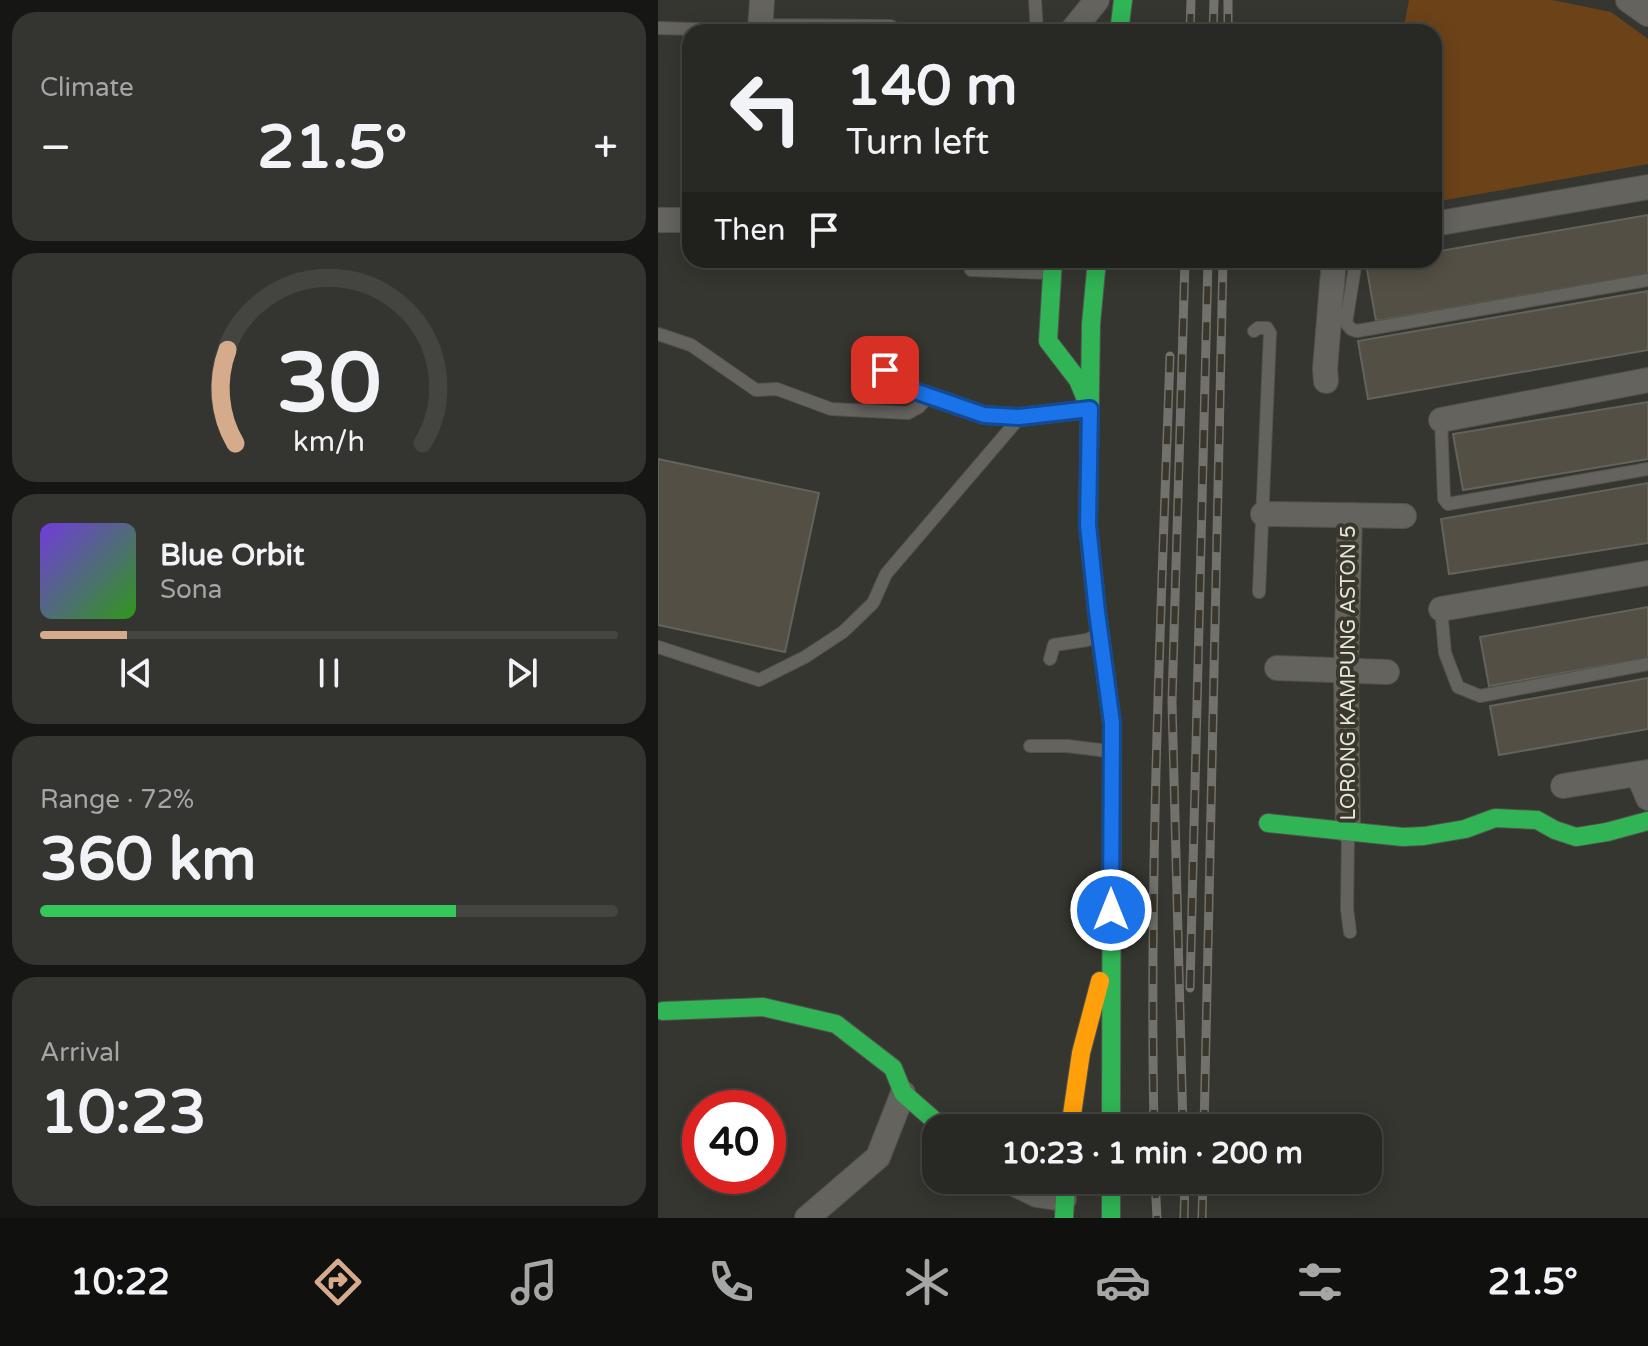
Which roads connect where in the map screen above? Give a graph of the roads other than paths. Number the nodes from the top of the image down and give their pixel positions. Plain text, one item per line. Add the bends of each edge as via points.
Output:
1 (762, 0) edge
2 (1035, 0) edge
3 (1097, 0) edge
4 (1123, 0) edge
5 (1628, 0) edge
6 (1648, 14) edge
7 (760, 24) edge
8 (1036, 24) edge
9 (1078, 24) edge
10 (1120, 24) edge
11 (658, 28) edge
12 (682, 29) edge
13 (1648, 187) edge
14 (658, 220) edge
15 (682, 220) edge
16 (1442, 223) edge
17 (1012, 268) edge
18 (1052, 268) edge
19 (1096, 268) edge
20 (1333, 268) edge
21 (1355, 268) edge
22 (971, 270) dead end
23 (1648, 280) edge
24 (1254, 331) dead end
25 (658, 334) edge
26 (885, 370) dead end
27 (1648, 380) edge
28 (1326, 381) dead end
29 (928, 397) junction
30 (1090, 409) junction
31 (1019, 417) junction
32 (1441, 420) joint
33 (1648, 469) edge
34 (1263, 514) junction
35 (1350, 515) junction
36 (1404, 516) dead end
37 (1648, 573) edge
38 (1259, 592) dead end
39 (1441, 609) joint
40 (1099, 633) junction
41 (658, 647) edge
42 (1050, 659) dead end
43 (1648, 664) edge
44 (1277, 668) dead end
45 (1346, 671) junction
46 (1387, 672) dead end
47 (1030, 746) dead end
48 (1112, 752) junction
49 (1643, 773) edge
50 (1563, 786) dead end
51 (1648, 798) edge
52 (1648, 821) edge
53 (1268, 823) dead end
54 (1348, 831) junction
55 (1350, 932) dead end
56 (1111, 942) junction
57 (663, 1011) dead end
58 (903, 1093) junction
59 (927, 1114) edge
60 (1071, 1114) edge
61 (1111, 1114) edge
62 (1035, 1194) edge
63 (1111, 1194) edge
64 (1065, 1199) edge
65 (807, 1218) edge
66 (1111, 1218) edge

1 - 7 street
2 - 8 lane
3 - 9 street
4 - 10 street
5 - 6 street
11 - 12 lane
13 - 16 street
14 - 15 street
17 - 22 lane
18 - 30 street via 1048,341 1078,380
19 - 30 street
20 - 28 street
21 - 23 lane via 1346,323 1357,331
24 - 34 lane via 1267,328 1270,333
25 - 29 lane via 691,345 756,390 777,389 831,409 908,413
26 - 29 street via 900,386
27 - 32 street
29 - 31 street via 984,415
30 - 31 street
30 - 40 street via 1088,525
31 - 41 lane via 886,574 873,603 843,632 805,657 759,680
32 - 33 lane via 1448,504
34 - 35 street
34 - 38 lane
35 - 36 street
35 - 45 street, LORONG KAMPUNG ASTON 5
37 - 39 street
39 - 43 lane via 1445,653 1458,687 1480,696
40 - 42 lane via 1054,645
40 - 48 street
44 - 45 street
45 - 46 street
45 - 54 street, LORONG KAMPUNG ASTON 5
47 - 48 lane
48 - 56 street
49 - 50 street
49 - 51 street
52 - 54 street via 1576,837 1537,820 1495,818 1424,836
53 - 54 street
54 - 55 lane
56 - 60 street via 1082,1043
56 - 61 street
57 - 58 street via 763,1007 836,1024 893,1068
58 - 59 street
58 - 65 street via 878,1157
62 - 64 street
63 - 66 street

